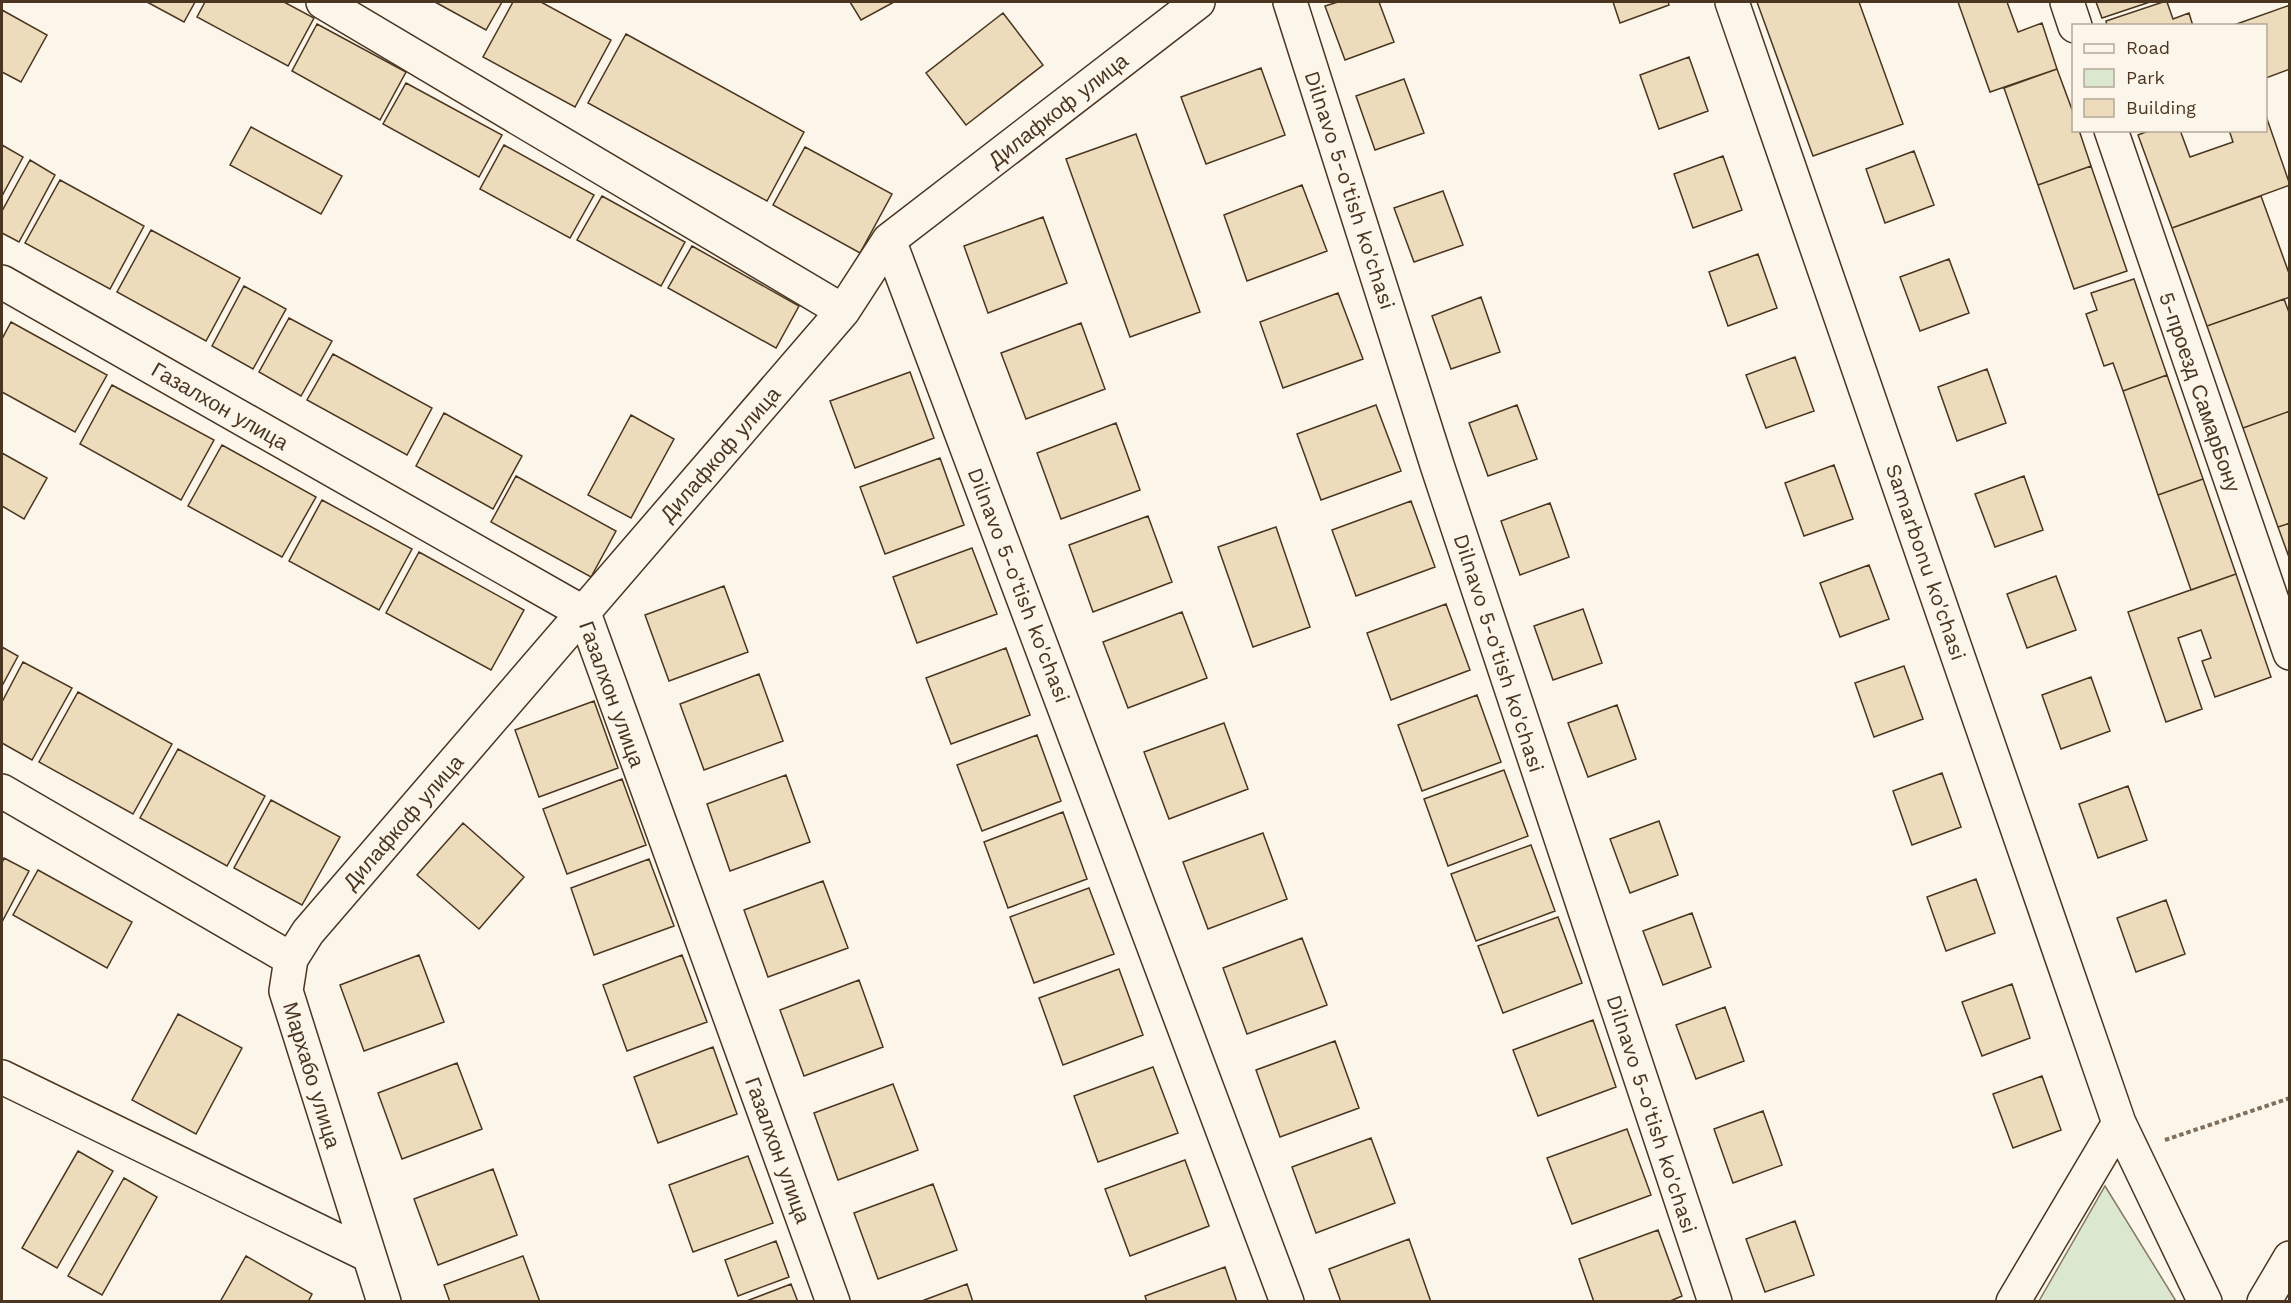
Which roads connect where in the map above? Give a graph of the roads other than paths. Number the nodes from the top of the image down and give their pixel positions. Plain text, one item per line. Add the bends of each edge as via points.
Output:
1 (323, 2) edge
2 (1198, 2) edge
3 (1290, 2) edge
4 (1732, 2) edge
5 (2067, 2) edge
6 (2074, 24) edge
7 (2112, 132) edge
8 (889, 240) junction
9 (2, 282) edge
10 (843, 312) junction
11 (584, 613) junction
12 (2289, 653) edge
13 (2, 791) edge
14 (291, 959) junction
15 (2, 1077) edge
16 (2126, 1137) junction
17 (368, 1255) junction
18 (2289, 1258) edge
19 (384, 1302) edge
20 (833, 1302) edge
21 (1287, 1302) edge
22 (1715, 1302) edge
23 (2013, 1302) edge
24 (2205, 1302) edge
25 (2264, 1302) edge

1 - 10 street
2 - 8 street, Дилафкоф улица
3 - 22 street, Dilnavo 5-o'tish ko'chasi via 1438,468
4 - 16 street, Samarbonu ko'chasi
5 - 6 street
7 - 12 street, 5-проезд СамарБону
8 - 10 street, Дилафкоф улица
8 - 21 street, Dilnavo 5-o'tish ko'chasi
9 - 11 street, Газалхон улица
10 - 11 street, Дилафкоф улица
11 - 14 street, Дилафкоф улица via 308,932
11 - 20 street, Газалхон улица
13 - 14 street
14 - 17 street, Мархабо улица via 286,991
15 - 17 street
16 - 23 street
16 - 24 street, Samarbonu ko'chasi
17 - 19 street, Мархабо улица
18 - 25 street

